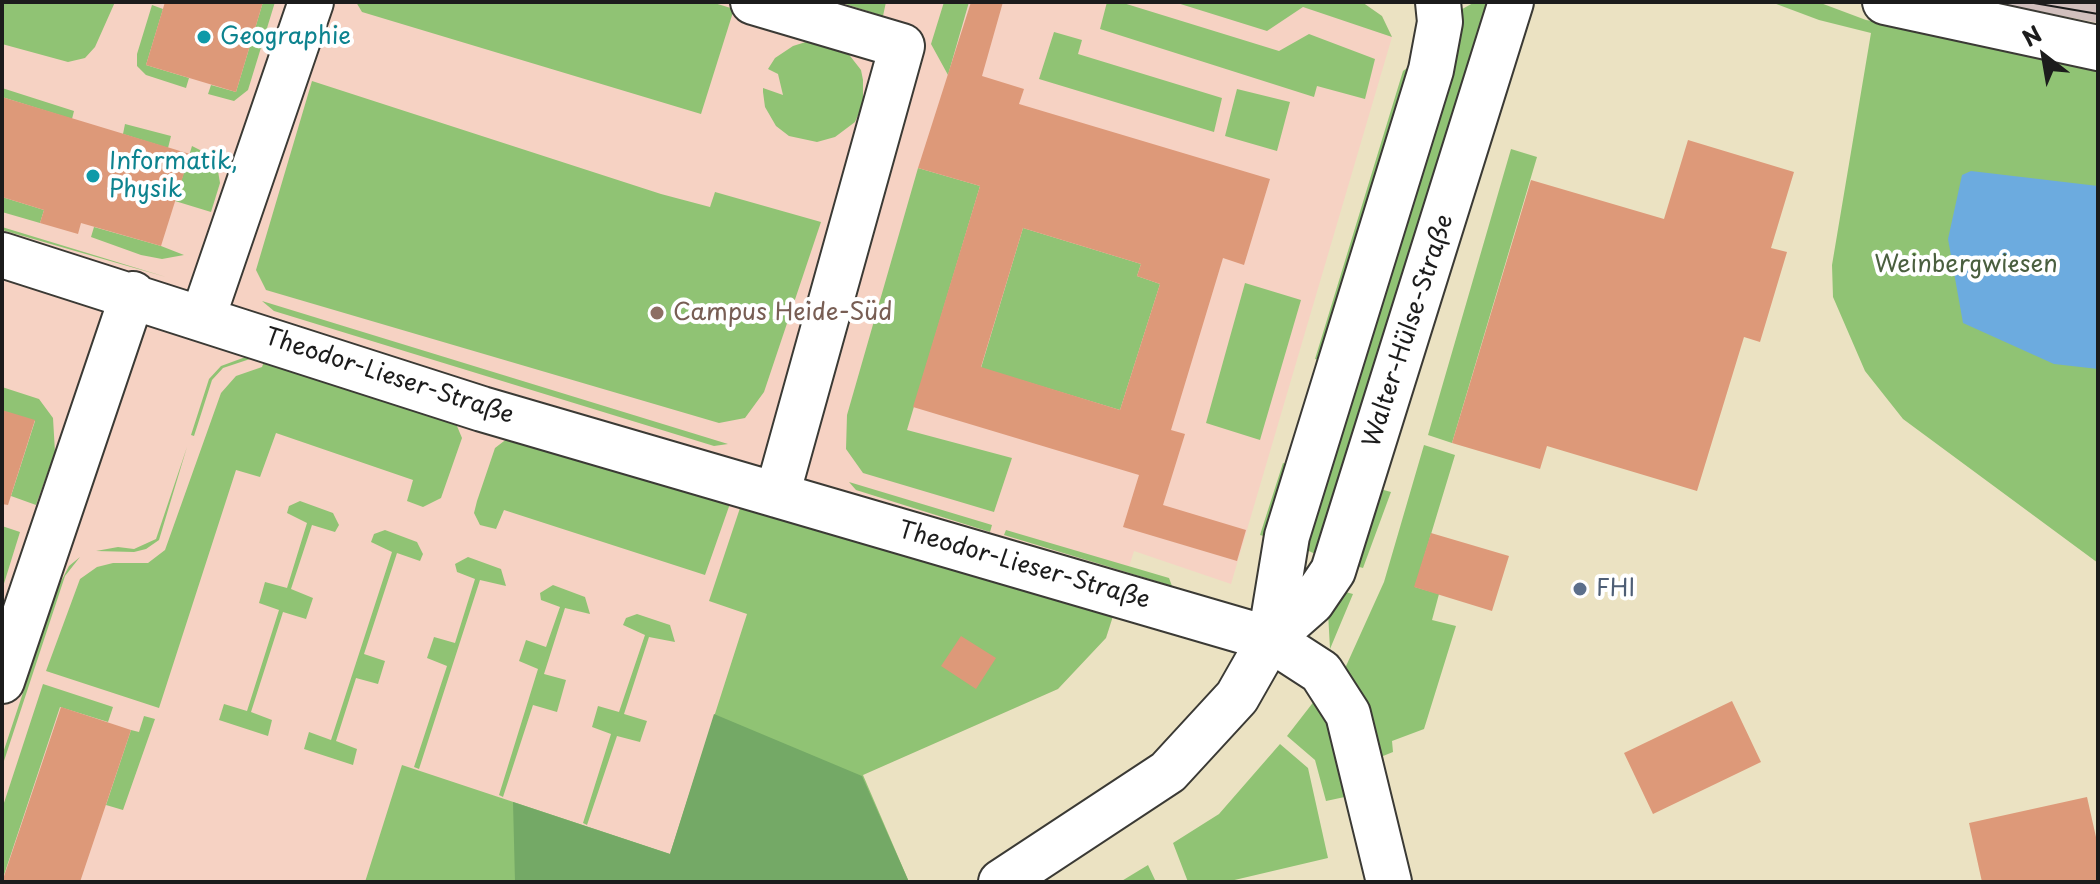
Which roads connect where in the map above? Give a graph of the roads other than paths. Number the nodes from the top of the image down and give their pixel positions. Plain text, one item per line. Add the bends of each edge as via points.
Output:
1 (311, 2) edge
2 (753, 2) edge
3 (1438, 2) edge
4 (1511, 2) edge
5 (1885, 2) edge
6 (2098, 48) edge
7 (2, 255) edge
8 (133, 294) junction
9 (203, 317) junction
10 (777, 495) junction
11 (1270, 639) junction
12 (2, 681) edge
13 (1001, 882) edge
14 (1389, 882) edge

1 - 9 street
2 - 10 street via 902,46
3 - 11 street, Walter-Hülse-Straße via 1440,22 1431,70 1287,536
4 - 11 street, Walter-Hülse-Straße via 1333,571 1312,602
5 - 6 street
7 - 8 street, Theodor-Lieser-Straße
8 - 9 street, Theodor-Lieser-Straße
8 - 12 street
9 - 10 street, Theodor-Lieser-Straße via 482,409
10 - 11 street, Theodor-Lieser-Straße
11 - 13 street, Walter-Hülse-Straße via 1237,697 1186,756 1146,789
11 - 14 street, Theodor-Lieser-Straße via 1321,672 1348,714

